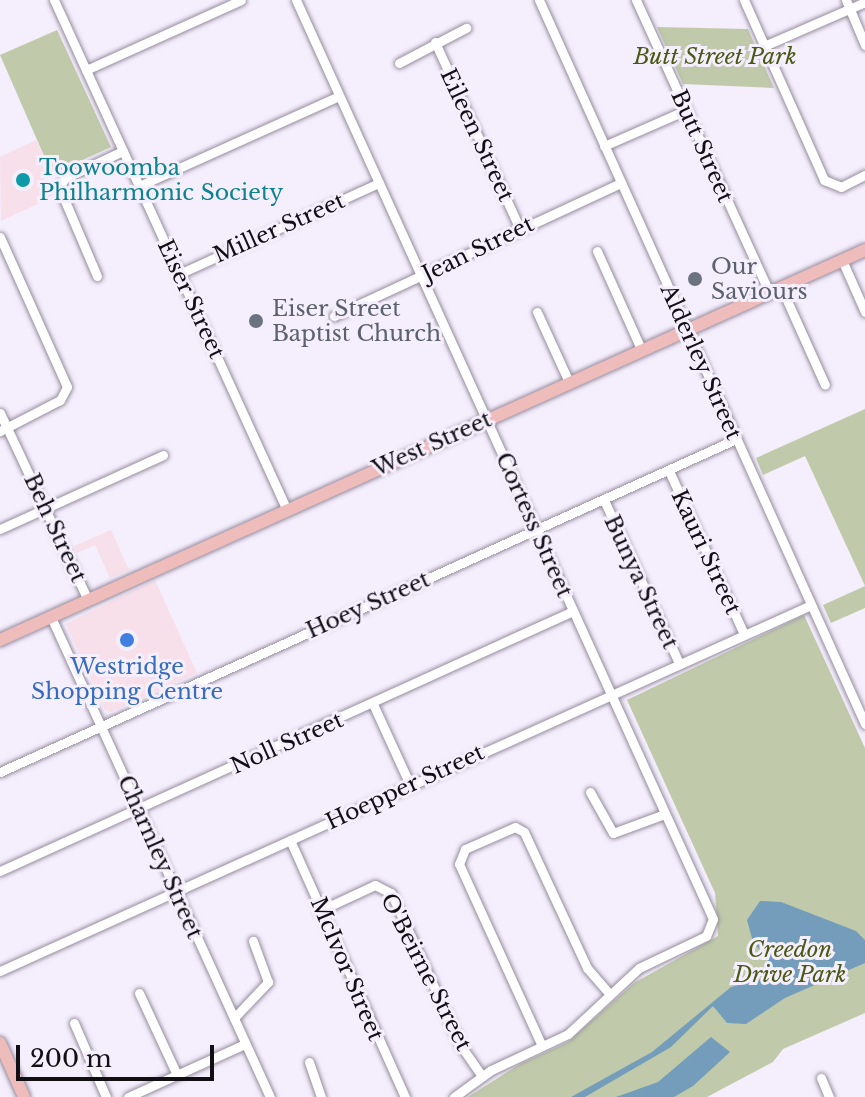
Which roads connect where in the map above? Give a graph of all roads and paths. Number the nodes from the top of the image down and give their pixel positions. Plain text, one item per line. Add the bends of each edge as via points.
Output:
1 (54, 0) edge
2 (241, 0) edge
3 (296, 0) edge
4 (539, 0) edge
5 (636, 0) edge
6 (744, 0) edge
7 (865, 2) edge
8 (848, 4) edge
9 (466, 28) dead end
10 (435, 42) junction
11 (865, 45) edge
12 (764, 46) junction
13 (399, 63) dead end
14 (86, 70) junction
15 (339, 96) junction
16 (686, 110) junction
17 (604, 146) junction
18 (123, 151) junction
19 (865, 175) edge
20 (379, 183) junction
21 (621, 183) junction
22 (139, 186) junction
23 (520, 229) junction
24 (0, 237) edge
25 (865, 250) edge
26 (597, 251) dead end
27 (842, 260) junction
28 (179, 274) junction
29 (421, 275) junction
30 (97, 276) dead end
31 (775, 290) junction
32 (537, 312) dead end
33 (865, 312) edge
34 (334, 316) dead end
35 (686, 329) junction
36 (641, 349) junction
37 (569, 382) junction
38 (825, 385) dead end
39 (0, 413) edge
40 (487, 419) junction
41 (4, 428) edge
42 (736, 439) junction
43 (163, 455) dead end
44 (669, 471) junction
45 (604, 500) junction
46 (46, 508) junction
47 (287, 510) junction
48 (0, 529) edge
49 (536, 529) junction
50 (88, 600) junction
51 (811, 605) junction
52 (573, 611) junction
53 (51, 617) junction
54 (744, 634) junction
55 (0, 640) edge
56 (679, 663) junction
57 (611, 693) junction
58 (373, 704) junction
59 (865, 724) edge
60 (101, 726) junction
61 (0, 772) edge
62 (410, 785) junction
63 (590, 792) dead end
64 (139, 809) junction
65 (665, 814) junction
66 (290, 840) junction
67 (0, 871) edge
68 (176, 891) junction
69 (319, 911) junction
70 (253, 941) dead end
71 (0, 971) edge
72 (139, 993) dead end
73 (610, 994) junction
74 (234, 1018) junction
75 (74, 1023) dead end
76 (0, 1043) edge
77 (245, 1044) junction
78 (542, 1046) junction
79 (309, 1062) dead end
80 (177, 1075) junction
81 (482, 1076) junction
82 (821, 1078) dead end
83 (24, 1097) edge
84 (106, 1097) edge
85 (128, 1097) edge
86 (270, 1097) edge
87 (321, 1097) edge
88 (405, 1097) edge
89 (454, 1097) edge
90 (829, 1097) edge

1 - 14 street, Eiser Street
2 - 14 street
3 - 15 street, Cortess Street
4 - 17 street, Alderley Street
5 - 16 street, Butt Street
6 - 12 street
7 - 8 street
8 - 11 street
8 - 12 street
9 - 10 street
10 - 13 street
10 - 23 street, Eileen Street
12 - 19 street via 824,180 834,187
14 - 18 street, Eiser Street
15 - 20 street, Cortess Street
15 - 22 street
16 - 17 street
16 - 31 street, Butt Street
17 - 21 street, Alderley Street
18 - 22 street, Eiser Street
18 - 30 street via 65,178 59,187
20 - 28 street, Miller Street
20 - 29 street, Cortess Street
21 - 23 street, Jean Street
21 - 35 street, Alderley Street
22 - 28 street, Eiser Street
23 - 29 street, Jean Street
24 - 41 street via 65,381 65,394
25 - 27 main road, West Street
26 - 36 street
27 - 31 main road, West Street
27 - 33 street
28 - 47 street, Eiser Street
29 - 34 street, Jean Street
29 - 40 street, Cortess Street
31 - 35 main road, West Street
31 - 38 street, Butt Street
32 - 37 street
35 - 36 main road, West Street
35 - 42 street, Alderley Street
36 - 37 main road, West Street
37 - 40 main road, West Street
39 - 41 street, Beh Street
40 - 47 main road, West Street
40 - 49 street, Cortess Street
41 - 46 street, Beh Street
42 - 44 street, Hoey Street
42 - 51 street, Alderley Street
43 - 46 street
44 - 45 street, Hoey Street
44 - 54 street, Kauri Street
45 - 49 street, Hoey Street
45 - 56 street, Bunya Street
46 - 48 street
46 - 50 street, Beh Street
47 - 50 main road, West Street
49 - 52 street, Cortess Street
49 - 60 street, Hoey Street
50 - 53 main road, West Street
51 - 54 street, Hoepper Street
51 - 59 street, Alderley Street
52 - 57 street, Cortess Street
52 - 58 street, Noll Street
53 - 55 main road, West Street
53 - 60 street, Charnley Street
54 - 56 street, Hoepper Street
56 - 57 street, Hoepper Street
57 - 62 street, Hoepper Street
57 - 65 street, Cortess Street
58 - 62 street
58 - 64 street, Noll Street
60 - 61 street, Hoey Street
60 - 64 street, Charnley Street
62 - 66 street, Hoepper Street
63 - 65 street via 613,833
64 - 67 street, Noll Street
64 - 68 street, Charnley Street
65 - 73 street, Cortess Street via 713,919 706,936 639,968
66 - 68 street, Hoepper Street
66 - 69 street, McIvor Street
68 - 71 street, Hoepper Street
68 - 74 street, Charnley Street
69 - 81 street, O'Beirne Street via 375,885 391,893 461,1046
69 - 88 street, McIvor Street
70 - 74 street via 268,982
72 - 80 street
73 - 78 street via 568,1034
73 - 78 street via 587,968 524,832 515,827 465,849 459,864
74 - 77 street, Charnley Street
75 - 84 street
76 - 83 main road
77 - 80 street
77 - 86 street, Charnley Street
78 - 81 street
79 - 87 street
80 - 85 street
81 - 89 street
82 - 90 street

